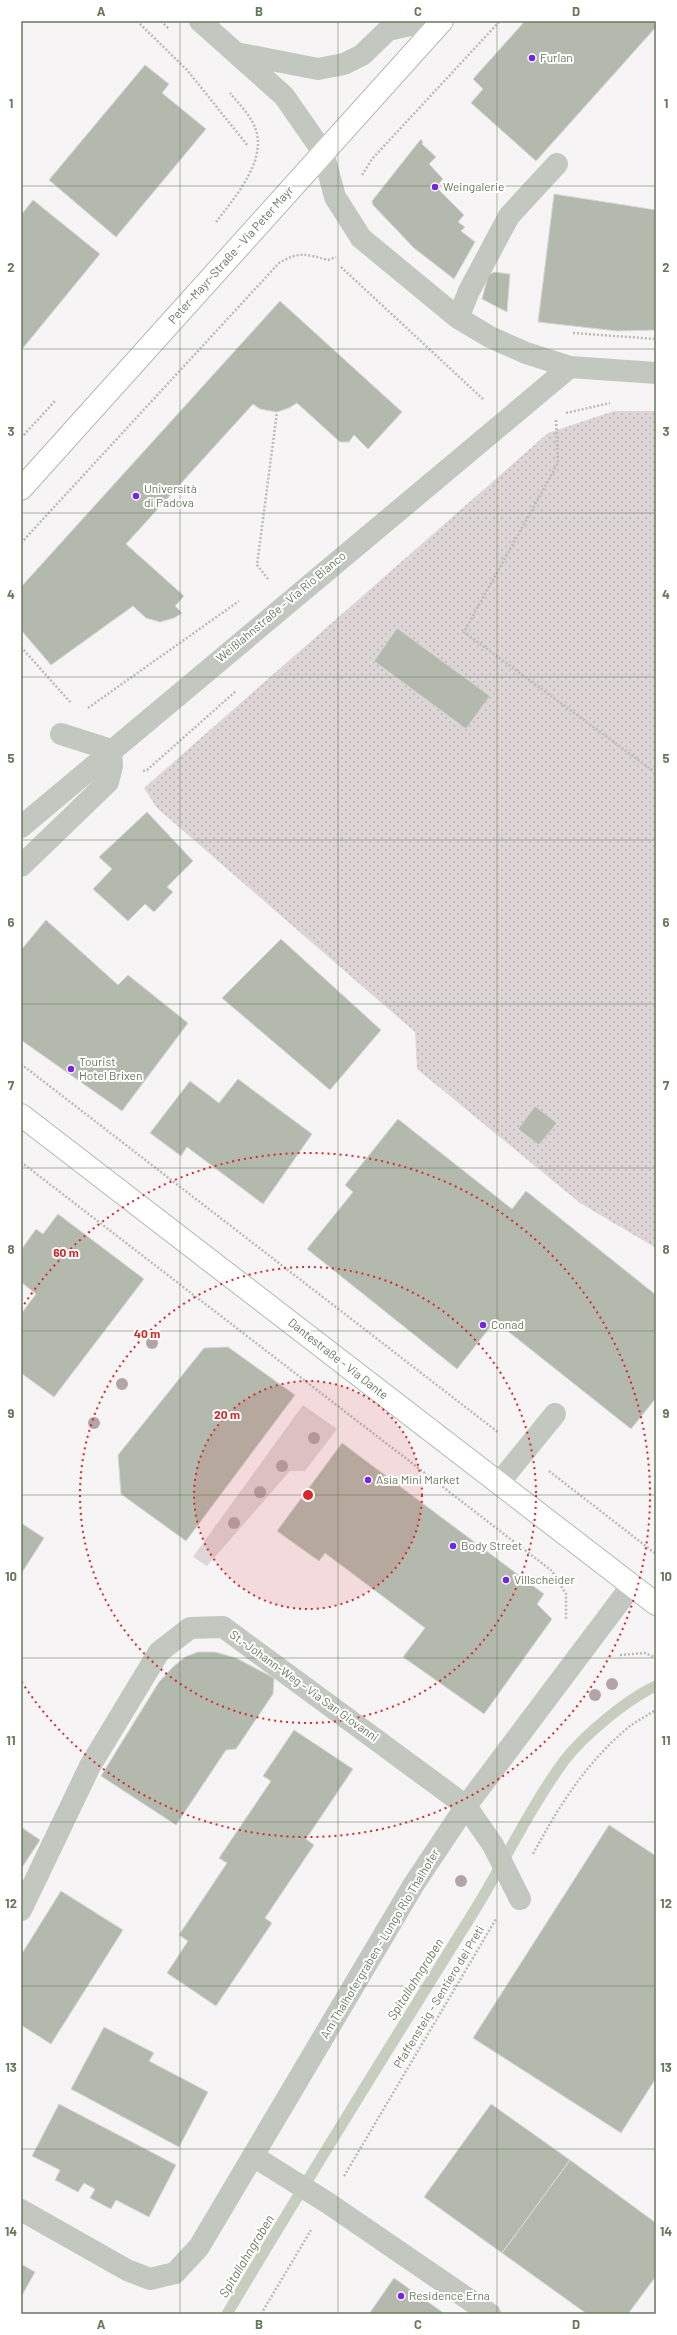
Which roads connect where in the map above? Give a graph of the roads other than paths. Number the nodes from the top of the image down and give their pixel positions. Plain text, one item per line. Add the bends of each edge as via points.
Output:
1 (200, 21) edge
2 (429, 21) edge
3 (442, 21) edge
4 (236, 53) junction
5 (323, 152) junction
6 (557, 164) dead end
7 (458, 318) junction
8 (570, 367) junction
9 (656, 373) edge
10 (21, 489) edge
11 (61, 734) dead end
12 (111, 750) junction
13 (21, 827) edge
14 (21, 866) edge
15 (21, 1115) edge
16 (555, 1414) dead end
17 (499, 1483) junction
18 (632, 1585) junction
19 (656, 1604) edge
20 (466, 1806) junction
21 (514, 1888) road end
22 (21, 1910) edge
23 (254, 2156) junction
24 (21, 2210) edge
25 (490, 2314) edge

1 - 4 street
2 - 4 street via 388,30 362,55 344,64 318,69
3 - 5 main road, Peter-Mayr-Straße - Via Peter Mayr
4 - 5 street via 284,96
5 - 7 street via 335,198 361,238
5 - 10 main road, Peter-Mayr-Straße - Via Peter Mayr
6 - 7 street via 509,216 469,291
7 - 8 street via 490,337
8 - 9 street
8 - 12 street, Weißlahnstraße - Via Rio Bianco
11 - 12 street
12 - 13 street, Weißlahnstraße - Via Rio Bianco
12 - 14 street via 112,766 108,782
15 - 17 main road, Dantestraße - Via Dante
16 - 17 street
17 - 18 main road, Dantestraße - Via Dante
18 - 19 main road, Dantestraße - Via Dante
18 - 20 street, Am Thalhofergraben - Lungo Rio Thalhofer
20 - 21 street, St.-Johann-Weg - Via San Giovanni via 493,1845
20 - 22 street, St.-Johann-Weg - Via San Giovanni via 223,1627 190,1628 159,1652 98,1753
20 - 23 street, Am Thalhofergraben - Lungo Rio Thalhofer via 414,1884
23 - 24 street, Am Thalhofergraben - Lungo Rio Thalhofer via 199,2247 175,2274 150,2278 127,2270
23 - 25 street

